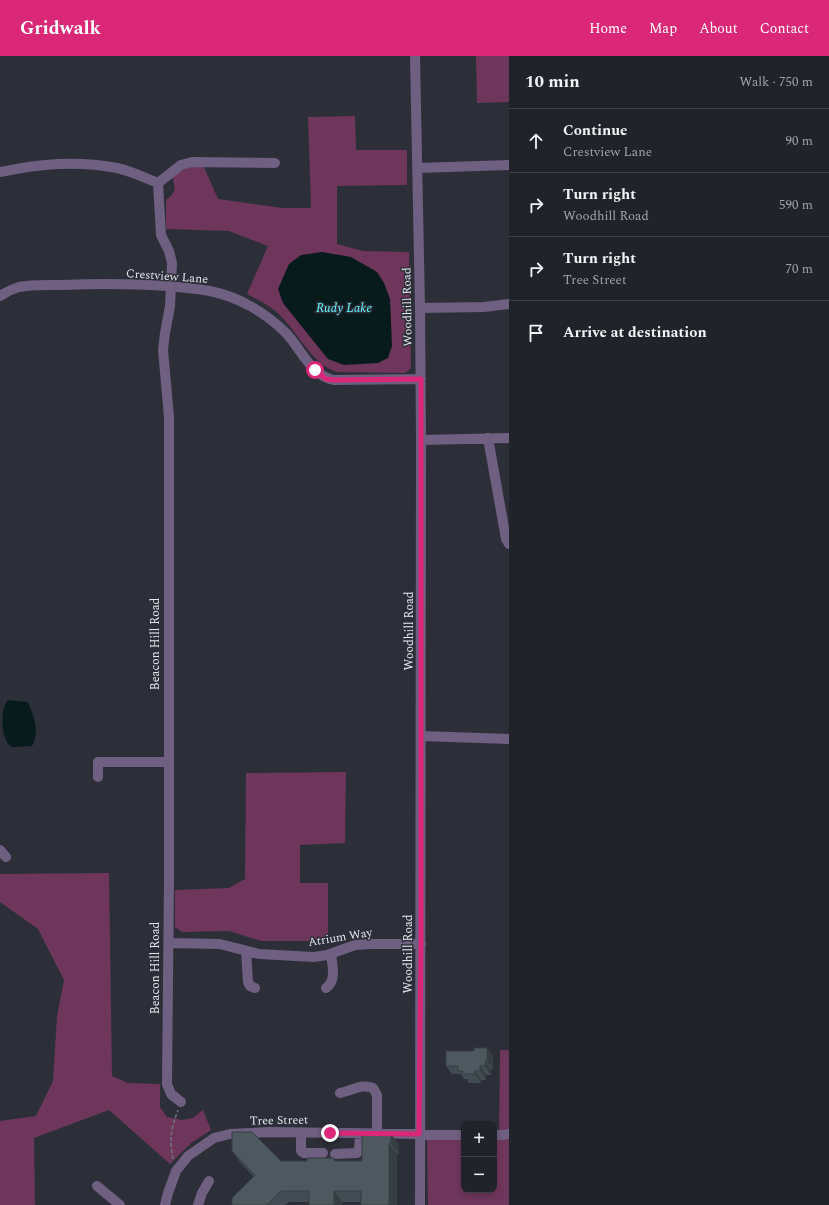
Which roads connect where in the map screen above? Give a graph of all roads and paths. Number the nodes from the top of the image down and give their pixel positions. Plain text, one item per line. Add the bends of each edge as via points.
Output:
1 (415, 56) edge
2 (276, 163) dead end
3 (509, 165) edge
4 (418, 168) junction
5 (0, 172) edge
6 (158, 183) junction
7 (171, 287) junction
8 (0, 296) edge
9 (509, 304) edge
10 (420, 308) junction
11 (421, 379) junction
12 (488, 438) junction
13 (509, 438) edge
14 (421, 440) junction
15 (509, 544) edge
16 (421, 736) junction
17 (509, 739) edge
18 (168, 762) junction
19 (98, 777) dead end
20 (168, 943) junction
21 (421, 944) junction
22 (246, 951) junction
23 (331, 954) junction
24 (255, 988) dead end
25 (326, 988) dead end
26 (340, 1092) dead end
27 (182, 1102) joint
28 (301, 1133) junction
29 (360, 1133) junction
30 (376, 1133) junction
31 (509, 1134) edge
32 (419, 1135) junction
33 (461, 1135) edge
34 (497, 1135) edge
35 (323, 1153) dead end
36 (335, 1154) dead end
37 (176, 1171) junction
38 (209, 1181) dead end
39 (97, 1186) dead end
40 (120, 1205) edge
41 (165, 1205) edge
42 (198, 1205) edge
43 (420, 1205) edge

1 - 4 street, Woodhill Road
2 - 6 street via 192,162 181,165
3 - 4 street
4 - 10 street, Woodhill Road
5 - 6 street via 38,164 96,165 119,169
6 - 7 street, Beacon Hill Road via 161,235 172,263
7 - 8 street, Crestview Lane via 86,284 34,286 20,287
7 - 11 street, Crestview Lane via 211,292 251,306 270,318 286,333 315,370 326,379
7 - 18 street, Beacon Hill Road via 163,350 168,418
9 - 10 street via 484,308
10 - 11 street, Woodhill Road
11 - 14 street, Woodhill Road
12 - 13 street
12 - 14 street
12 - 15 street
14 - 16 street, Woodhill Road
16 - 17 street
16 - 21 street, Woodhill Road
18 - 19 street via 98,762
18 - 20 street, Beacon Hill Road
20 - 22 street, Atrium Way via 220,944
20 - 27 street, Beacon Hill Road via 167,1084 171,1094
21 - 23 street, Atrium Way via 371,944
21 - 32 street, Woodhill Road
22 - 23 street, Atrium Way via 314,957
22 - 24 street via 248,982
23 - 25 street via 333,978 330,986
26 - 30 street via 360,1086 373,1088 377,1095
27 - 37 path via 170,1135
28 - 29 street, Tree Street
28 - 35 street via 301,1150 304,1153
28 - 37 street, Tree Street via 230,1134 214,1138 188,1156
29 - 30 street, Tree Street
29 - 36 street via 357,1153
30 - 32 street, Tree Street
31 - 34 street
32 - 33 street, Tree Street
32 - 43 street, Woodhill Road
37 - 41 street
38 - 42 street
39 - 40 street

